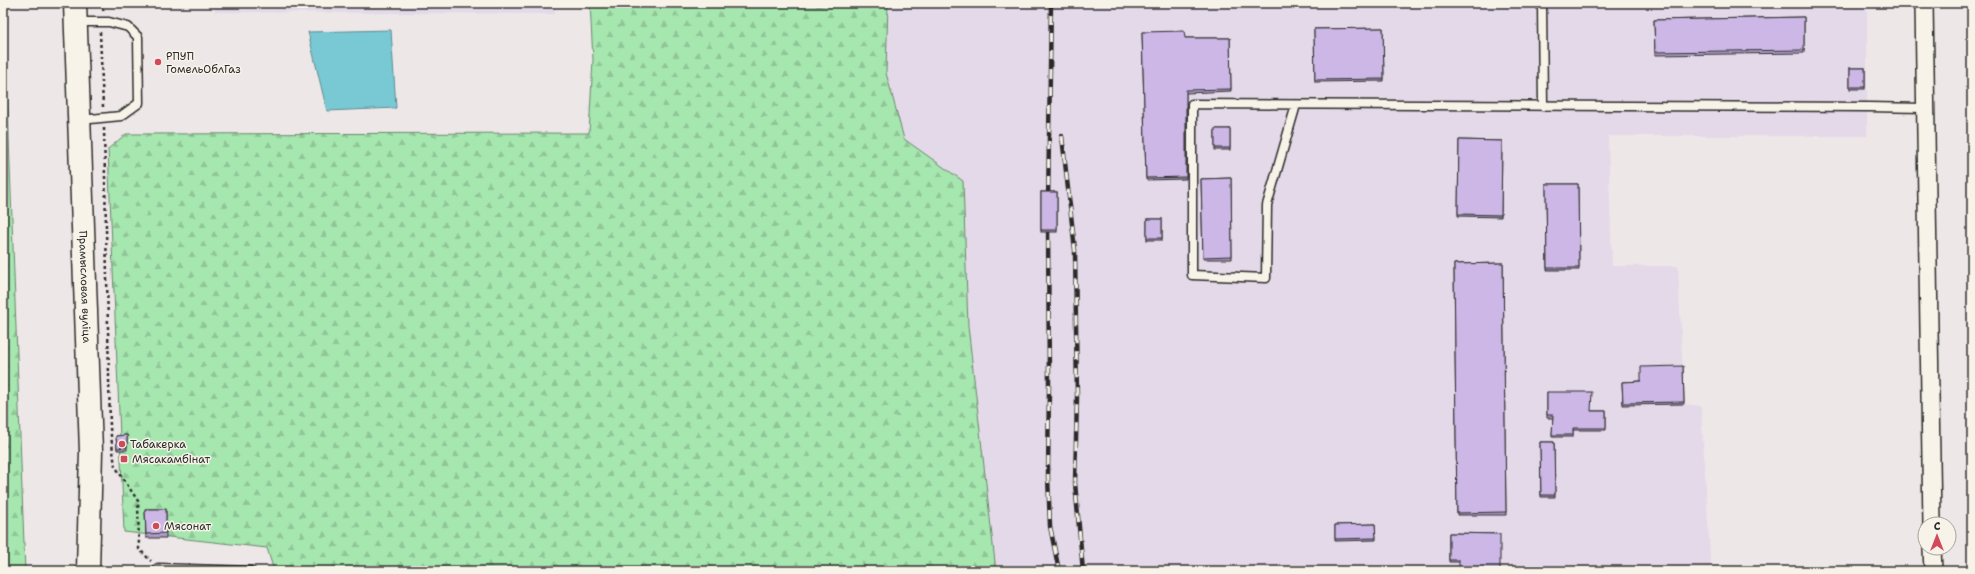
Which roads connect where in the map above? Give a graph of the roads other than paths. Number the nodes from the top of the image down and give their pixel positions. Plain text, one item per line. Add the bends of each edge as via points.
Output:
1 (1542, 3) edge
2 (1924, 3) edge
3 (76, 12) edge
4 (1296, 105) junction
5 (1543, 106) junction
6 (1924, 108) junction
7 (80, 120) junction
8 (1932, 516) edge
9 (1932, 556) edge
10 (158, 570) edge
11 (88, 571) edge
12 (251, 571) edge
13 (1933, 571) edge

1 - 5 lane
2 - 6 street
3 - 7 main road, Прамысловая вуліца
3 - 7 lane via 101,22 128,27 138,37 139,102 121,116
4 - 4 lane via 1192,104 1192,275 1266,278 1267,205
4 - 5 lane
5 - 6 lane
6 - 8 street
7 - 11 main road, Прамысловая вуліца via 91,450
9 - 13 street
10 - 12 lane

